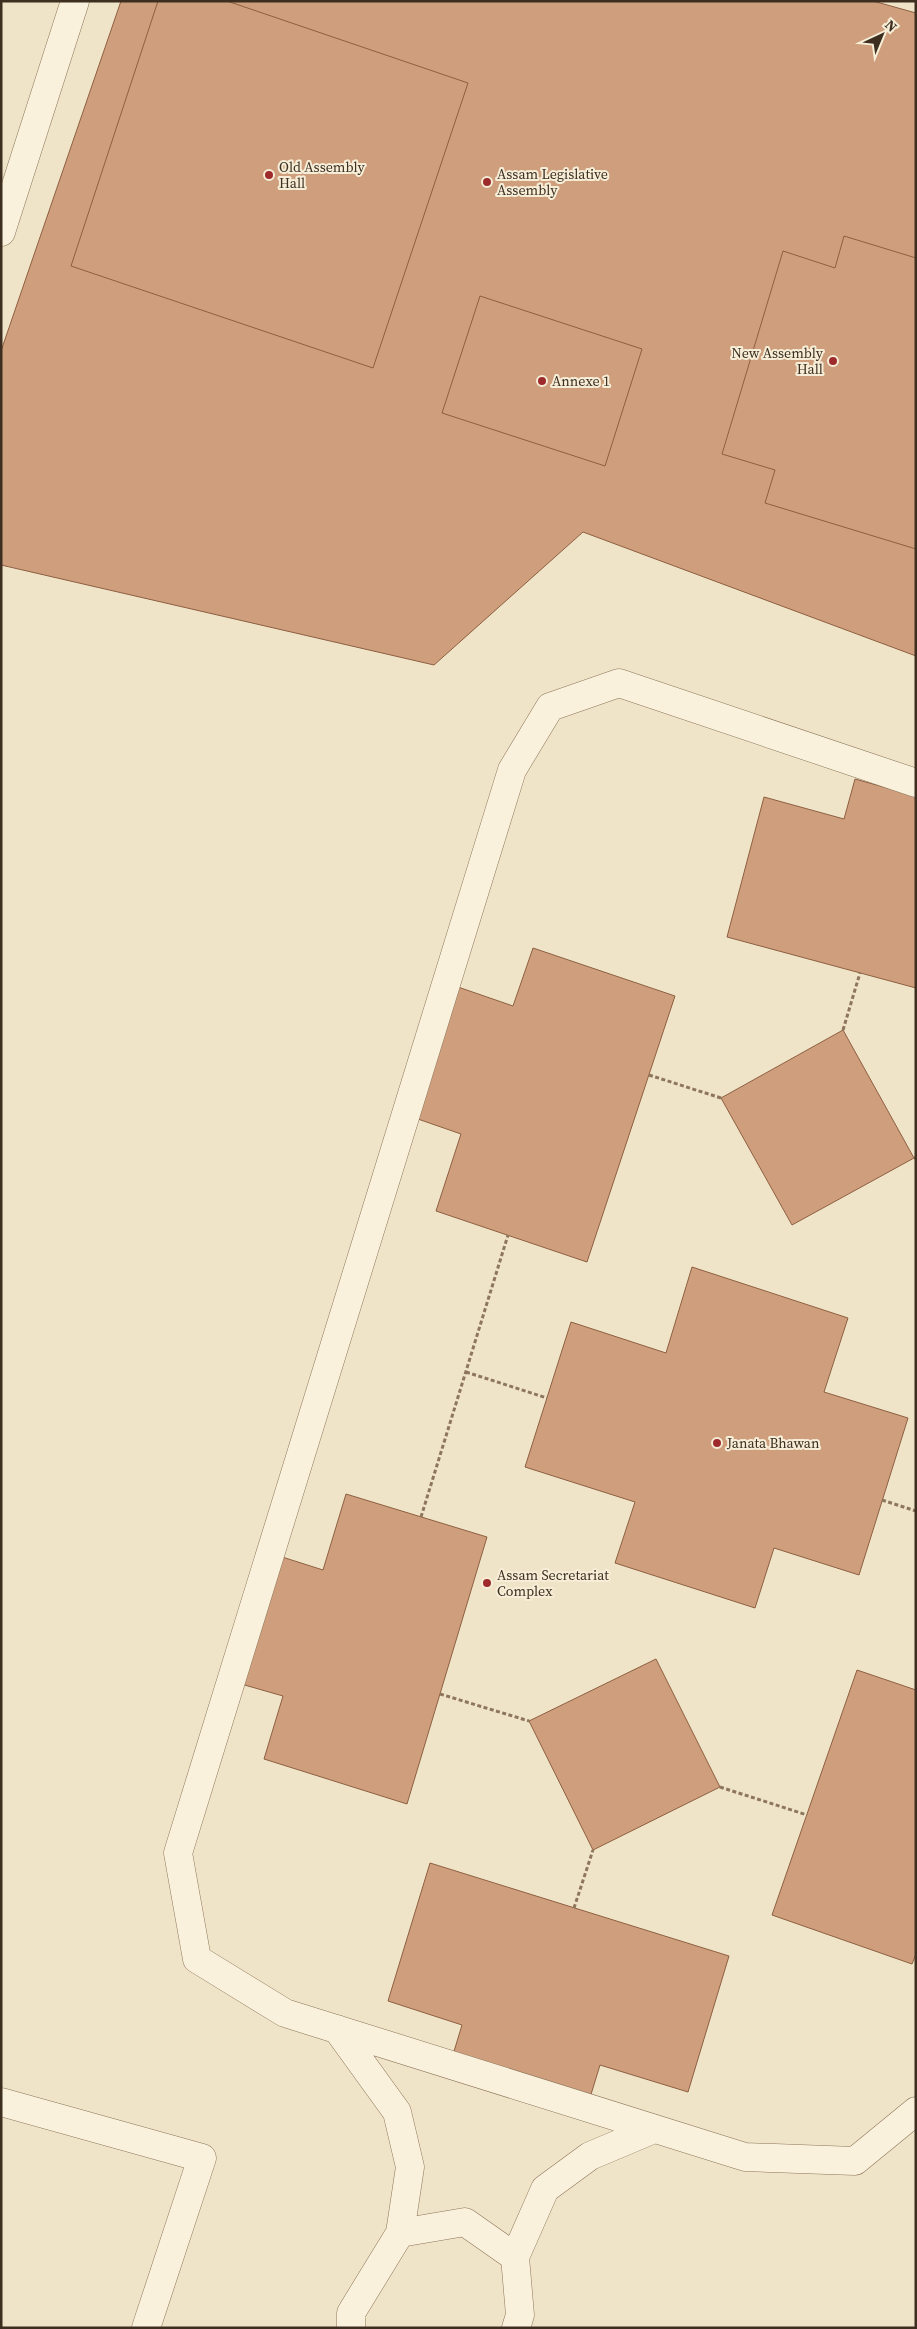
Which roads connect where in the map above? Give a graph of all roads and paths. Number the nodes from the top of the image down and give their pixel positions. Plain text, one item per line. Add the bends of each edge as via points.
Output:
1 (75, 1) edge
2 (1, 232) edge
3 (916, 783) edge
4 (860, 973) dead end
5 (843, 1030) dead end
6 (649, 1075) dead end
7 (721, 1098) dead end
8 (508, 1235) dead end
9 (466, 1372) junction
10 (547, 1398) dead end
11 (882, 1500) dead end
12 (916, 1511) edge
13 (421, 1517) dead end
14 (440, 1694) dead end
15 (529, 1721) dead end
16 (720, 1787) dead end
17 (806, 1815) dead end
18 (593, 1850) dead end
19 (574, 1908) dead end
20 (337, 2029) junction
21 (1, 2102) edge
22 (916, 2111) edge
23 (654, 2129) junction
24 (400, 2233) junction
25 (515, 2257) junction
26 (146, 2328) edge
27 (351, 2328) edge
28 (516, 2328) edge

1 - 2 street
3 - 20 street via 619,683 550,707 512,770 178,1852 197,1959 285,2013
4 - 5 path
6 - 7 path
8 - 9 path
9 - 10 path
9 - 13 path
11 - 12 path
14 - 15 path
16 - 17 path
18 - 19 path
20 - 23 street
20 - 24 street via 397,2112 410,2167
21 - 26 street via 202,2158
22 - 23 street via 855,2162 745,2157
23 - 25 street via 590,2156 545,2188
24 - 25 street via 464,2222
24 - 27 street via 352,2312
25 - 28 street via 520,2315

